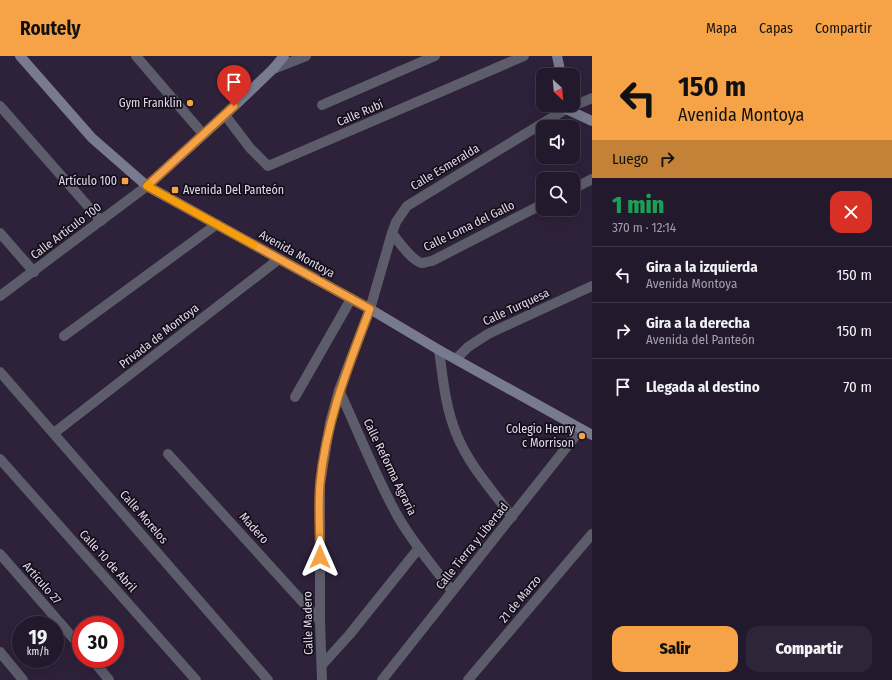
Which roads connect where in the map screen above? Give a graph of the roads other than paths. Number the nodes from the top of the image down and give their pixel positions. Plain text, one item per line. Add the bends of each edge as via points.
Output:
1 (20, 56) edge
2 (136, 56) edge
3 (284, 56) edge
4 (306, 56) edge
5 (435, 56) edge
6 (524, 56) edge
7 (557, 56) edge
8 (560, 68) edge
9 (273, 69) junction
10 (592, 98) edge
11 (580, 102) edge
12 (322, 105) dead end
13 (0, 106) edge
14 (558, 112) edge
15 (575, 112) edge
16 (225, 115) junction
17 (592, 121) edge
18 (203, 134) junction
19 (592, 179) edge
20 (580, 185) edge
21 (147, 186) junction
22 (536, 208) edge
23 (100, 222) junction
24 (217, 224) junction
25 (0, 233) edge
26 (392, 234) junction
27 (280, 259) junction
28 (34, 272) junction
29 (592, 286) edge
30 (0, 296) edge
31 (351, 299) junction
32 (370, 309) junction
33 (64, 336) dead end
34 (439, 350) junction
35 (456, 360) junction
36 (0, 372) edge
37 (339, 390) junction
38 (295, 397) dead end
39 (581, 429) junction
40 (54, 433) junction
41 (592, 435) edge
42 (168, 454) dead end
43 (0, 459) edge
44 (512, 517) junction
45 (592, 534) edge
46 (419, 548) junction
47 (0, 554) edge
48 (452, 591) junction
49 (320, 621) junction
50 (72, 637) edge
51 (0, 652) edge
52 (322, 665) junction
53 (99, 668) edge
54 (23, 680) edge
55 (109, 680) edge
56 (196, 680) edge
57 (268, 680) edge
58 (322, 680) edge
59 (382, 680) edge
60 (468, 680) edge

1 - 21 main road, Avenida Montoya via 92,138
2 - 18 street
3 - 9 main road
4 - 9 street
5 - 12 street
6 - 16 street, Calle Rubí via 268,166 250,148
7 - 8 main road
9 - 16 main road
10 - 11 street, Calle Esmeralda
13 - 23 street
14 - 26 street, Calle Esmeralda via 407,206 396,222
15 - 17 main road
16 - 18 main road
18 - 21 main road
19 - 20 street
21 - 23 street, Calle Artículo 100
21 - 24 main road, Avenida Montoya
22 - 26 street, Calle Loma del Gallo via 432,261 422,263 405,250
23 - 28 street, Calle Artículo 100
24 - 27 main road, Avenida Montoya
24 - 33 street
25 - 28 street
26 - 32 street, Calle Esmeralda
27 - 31 main road, Avenida Montoya
27 - 40 street, Privada de Montoya
28 - 30 street, Calle Artículo 100
29 - 35 street, Calle Turquesa via 488,334 468,347
31 - 32 main road, Avenida Montoya
31 - 38 street
32 - 34 main road, Avenida Montoya
32 - 37 street, Calle Madero
34 - 35 main road, Avenida Montoya
34 - 44 street via 444,394 456,434 468,457
35 - 39 main road, Avenida Montoya
36 - 40 street, Calle Morelos
37 - 46 street, Calle Reforma Agraria via 397,515
37 - 49 street, Calle Madero via 330,422 320,484
39 - 41 main road, Avenida Montoya
39 - 44 street, Calle Tierra y Libertad
40 - 57 street, Calle Morelos
42 - 49 street, Madero
43 - 56 street, Calle 10 de Abril
44 - 48 street, Calle Tierra y Libertad
45 - 60 street, 21 de Marzo
46 - 48 street, Calle Reforma Agraria
46 - 52 street
47 - 50 street, Artículo 27
48 - 59 street, Calle Tierra y Libertad
49 - 52 street, Calle Madero
51 - 54 street
52 - 58 street, Calle Madero
53 - 55 street

